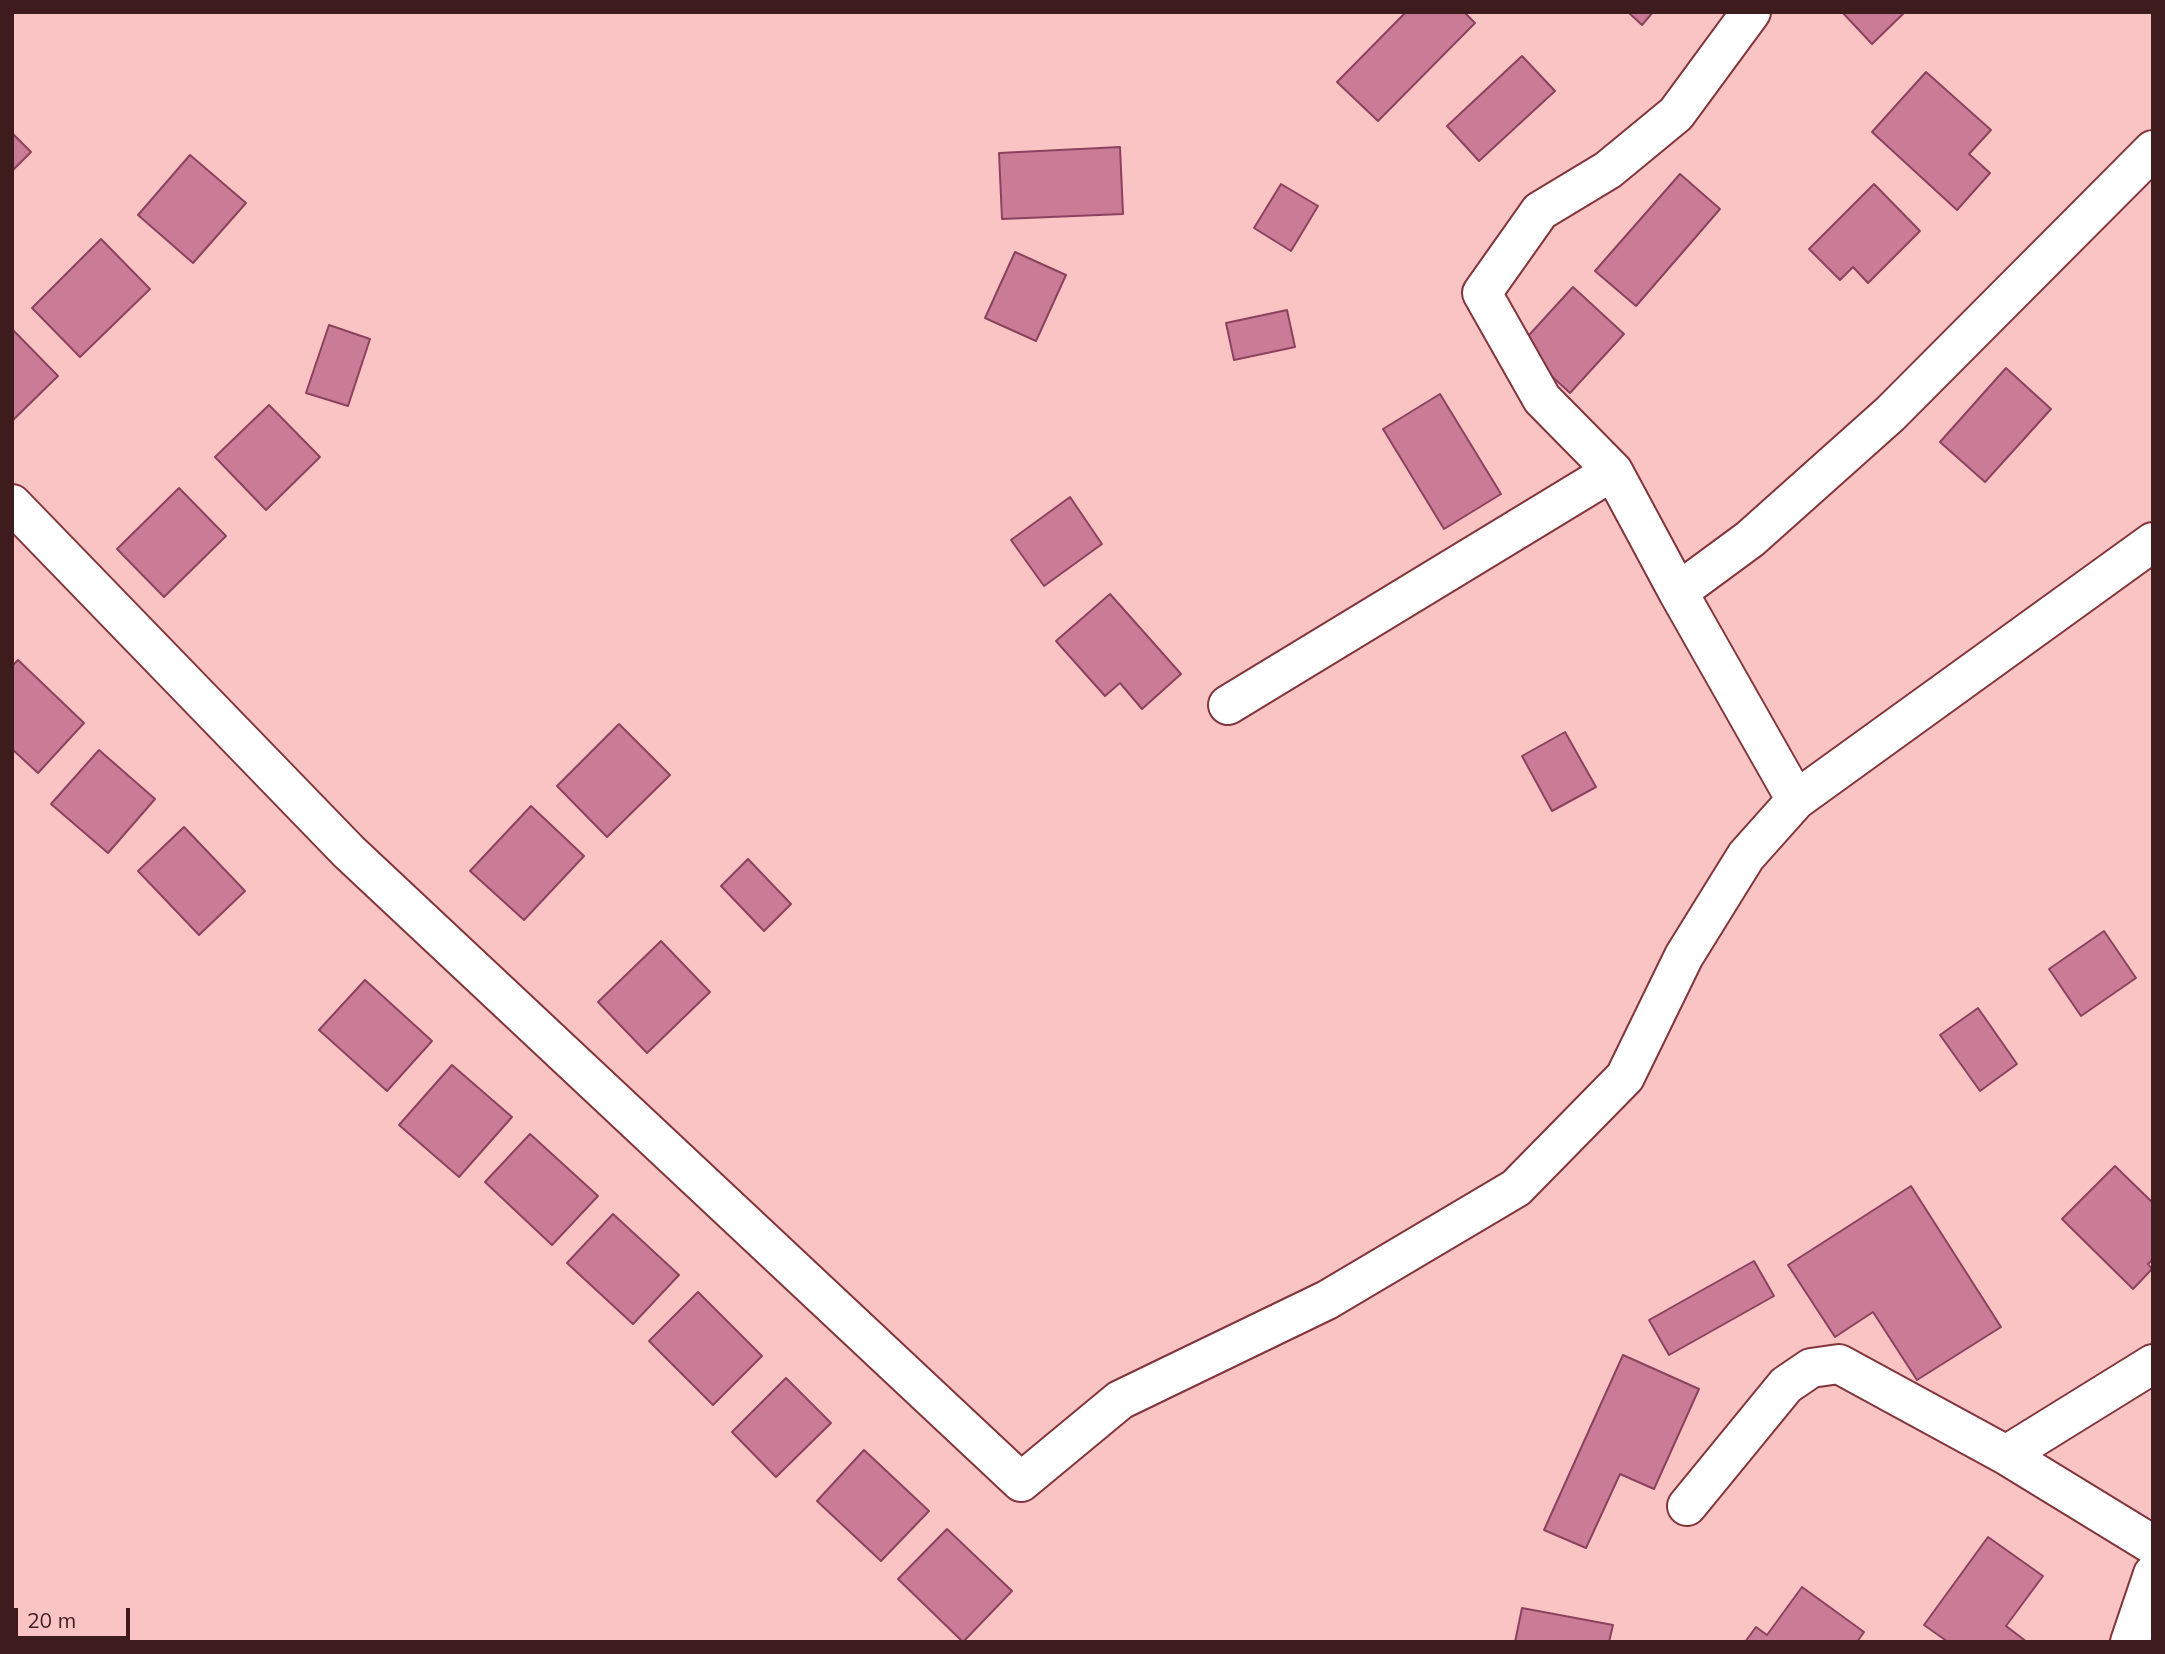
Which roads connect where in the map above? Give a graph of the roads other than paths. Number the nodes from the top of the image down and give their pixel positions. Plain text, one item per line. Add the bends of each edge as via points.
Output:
1 (1751, 12) edge
2 (2153, 150) edge
3 (1613, 471) junction
4 (12, 504) edge
5 (2153, 542) edge
6 (1678, 592) junction
7 (1228, 705) dead end
8 (1796, 800) junction
9 (2153, 1364) edge
10 (2006, 1455) junction
11 (1687, 1506) dead end
12 (2153, 1545) edge
13 (2153, 1574) edge
14 (2130, 1642) edge

1 - 3 street via 1676,114 1608,170 1541,211 1482,293 1542,399
2 - 6 street via 1891,414 1750,539
3 - 6 street
3 - 7 street
4 - 8 street via 349,852 1021,1482 1120,1400 1326,1300 1516,1188 1625,1077 1685,957 1746,856
5 - 8 street
6 - 8 street
9 - 10 street
10 - 11 street via 1839,1364 1811,1368 1786,1385
10 - 12 street
13 - 14 street

